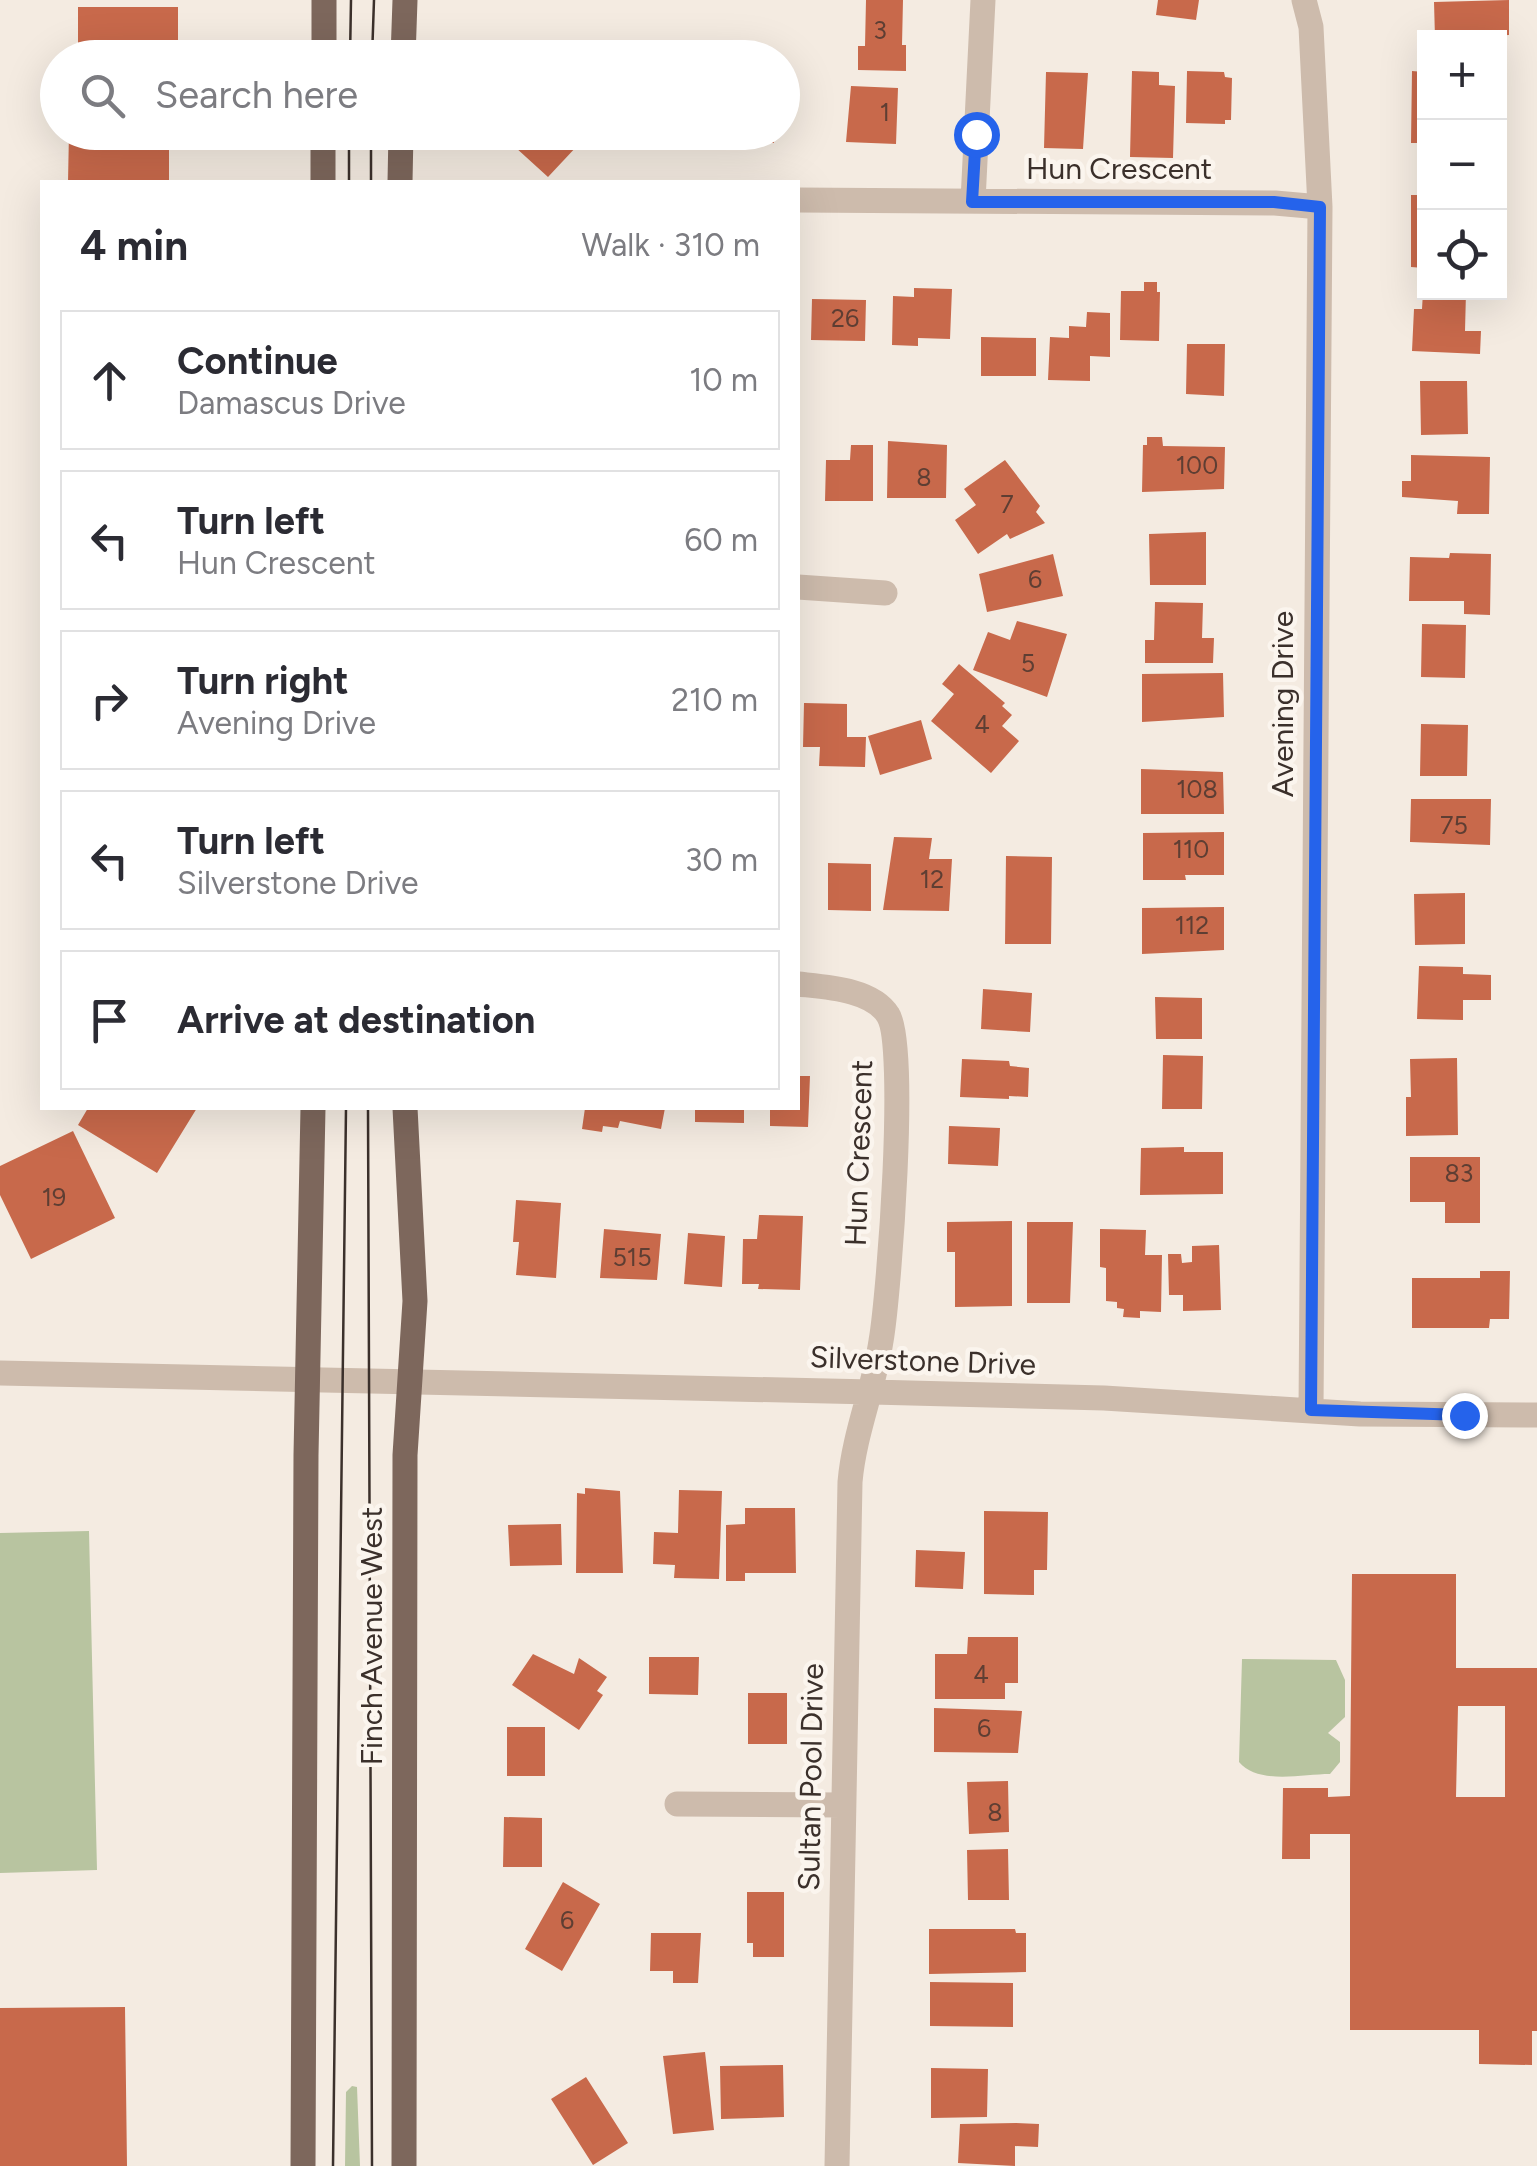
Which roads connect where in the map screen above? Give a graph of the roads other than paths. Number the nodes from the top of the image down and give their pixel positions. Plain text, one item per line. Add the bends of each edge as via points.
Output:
1 (324, 0) edge
2 (405, 0) edge
3 (983, 0) edge
4 (1304, 0) edge
5 (324, 40) edge
6 (404, 40) edge
7 (323, 150) edge
8 (401, 150) edge
9 (322, 180) edge
10 (400, 180) edge
11 (800, 200) edge
12 (972, 202) junction
13 (1320, 207) junction
14 (800, 587) edge
15 (886, 593) dead end
16 (800, 984) edge
17 (313, 1110) edge
18 (406, 1110) edge
19 (0, 1373) edge
20 (307, 1378) junction
21 (410, 1381) junction
22 (872, 1392) junction
23 (1311, 1410) junction
24 (1537, 1415) edge
25 (677, 1804) dead end
26 (843, 1806) junction
27 (303, 2166) edge
28 (404, 2166) edge
29 (837, 2166) edge

1 - 5 main road
2 - 6 main road
3 - 12 street
4 - 13 street, Avening Drive
7 - 9 main road
8 - 10 main road
11 - 12 street, Hun Crescent
12 - 13 street, Hun Crescent
13 - 23 street, Avening Drive
14 - 15 street
16 - 22 street, Hun Crescent via 860,994 888,1015 896,1047 883,1324
17 - 20 main road
18 - 21 main road, Finch Avenue West via 414,1301
19 - 20 street, Silverstone Drive
20 - 21 street, Silverstone Drive
20 - 27 main road
21 - 22 street, Silverstone Drive
21 - 28 main road, Finch Avenue West
22 - 23 street, Silverstone Drive
22 - 26 street, Sultan Pool Drive via 852,1464
23 - 24 street, Silverstone Drive
25 - 26 street
26 - 29 street, Sultan Pool Drive

